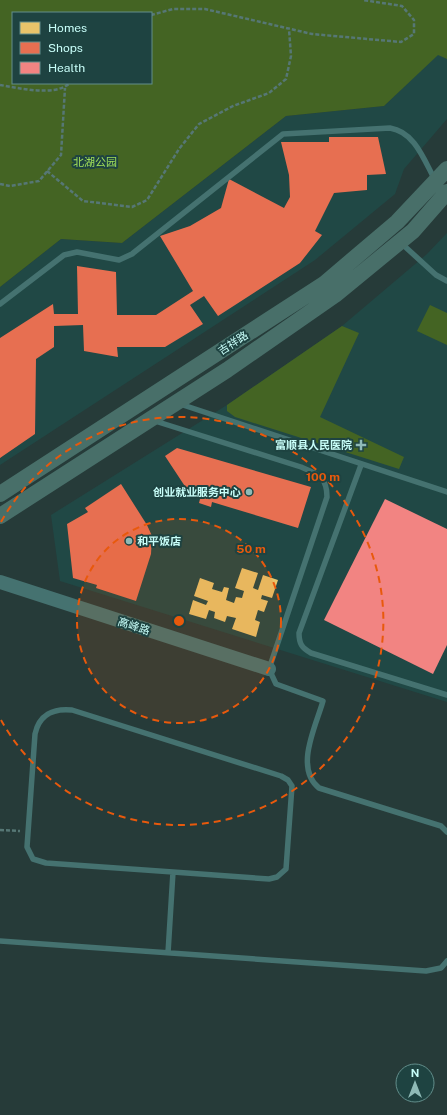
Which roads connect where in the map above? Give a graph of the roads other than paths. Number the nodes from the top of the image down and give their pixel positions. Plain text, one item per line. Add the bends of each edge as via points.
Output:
1 (447, 169) edge
2 (436, 180) junction
3 (447, 192) edge
4 (399, 242) junction
5 (447, 281) edge
6 (0, 304) edge
7 (176, 402) junction
8 (149, 419) junction
9 (361, 465) junction
10 (447, 492) edge
11 (0, 494) edge
12 (0, 516) edge
13 (0, 582) edge
14 (269, 669) junction
15 (447, 694) edge
16 (447, 832) edge
17 (174, 872) junction
18 (0, 941) edge
19 (168, 953) junction
20 (447, 961) edge

1 - 2 main road, 吉祥路
2 - 6 lane via 411,138 400,129 283,134 132,254 119,260 76,252 64,255
2 - 11 main road, 吉祥路 via 397,222 324,284
3 - 4 main road, 吉祥路
4 - 5 lane via 436,275
4 - 7 main road, 吉祥路 via 335,295
7 - 8 main road, 吉祥路
7 - 9 lane
8 - 12 main road, 吉祥路
8 - 14 lane via 301,467 316,473 327,486 327,497
9 - 10 lane
9 - 15 lane via 299,633 299,642 303,649 311,653
13 - 14 street, 高峰路
14 - 16 lane via 276,684 324,701 309,748 309,774 314,784 319,788 441,826
17 - 17 lane via 39,862 29,853 27,847 37,726 47,713 54,710 72,710 288,780 292,786 292,793 287,863 283,874 270,879
17 - 19 lane
18 - 19 lane
19 - 20 lane via 426,971 441,968

